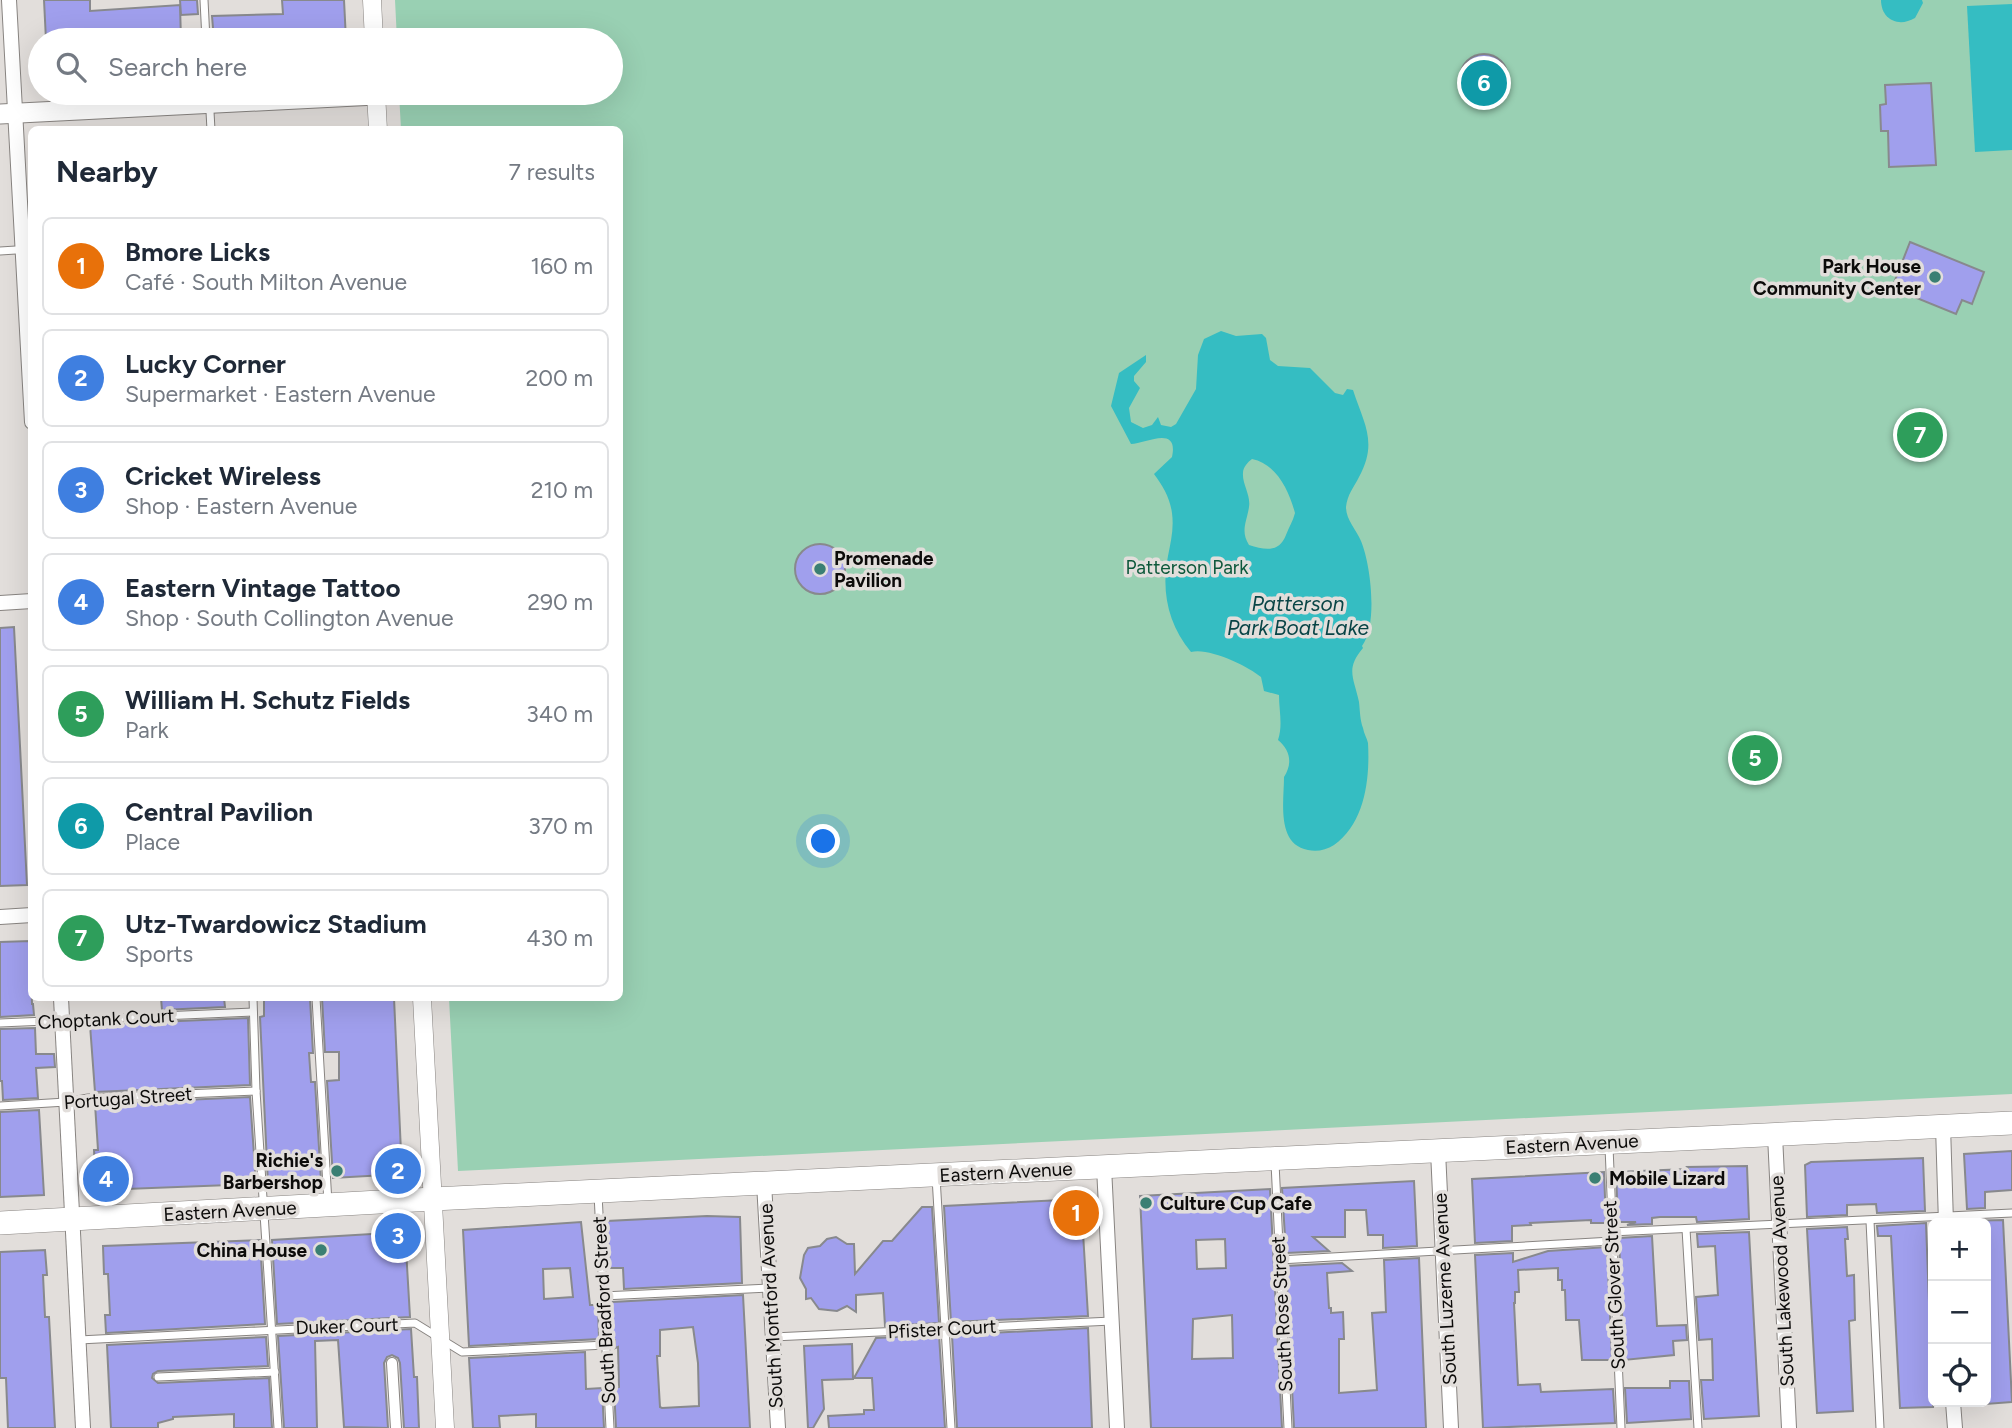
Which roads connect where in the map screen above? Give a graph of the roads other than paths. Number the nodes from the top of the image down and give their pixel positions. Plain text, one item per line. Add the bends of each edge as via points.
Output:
1 (9, 0) edge
2 (204, 0) edge
3 (372, 0) edge
4 (205, 28) edge
5 (373, 28) edge
6 (115, 105) edge
7 (209, 105) edge
8 (377, 105) edge
9 (8, 113) edge
10 (211, 126) edge
11 (378, 126) edge
12 (27, 249) edge
13 (0, 251) edge
14 (28, 284) edge
15 (28, 601) edge
16 (0, 603) edge
17 (28, 915) edge
18 (0, 917) edge
19 (61, 1001) edge
20 (253, 1001) edge
21 (316, 1001) edge
22 (422, 1001) edge
23 (253, 1012) junction
24 (62, 1021) junction
25 (0, 1023) edge
26 (256, 1091) junction
27 (66, 1102) junction
28 (0, 1106) edge
29 (2012, 1123) edge
30 (1943, 1126) junction
31 (1774, 1135) junction
32 (1608, 1142) junction
33 (1438, 1151) junction
34 (1275, 1158) junction
35 (1104, 1167) junction
36 (935, 1175) junction
37 (764, 1183) junction
38 (598, 1191) junction
39 (432, 1199) junction
40 (328, 1205) junction
41 (264, 1209) junction
42 (2012, 1213) edge
43 (1946, 1218) edge
44 (1965, 1218) edge
45 (72, 1219) junction
46 (1928, 1220) edge
47 (1870, 1221) junction
48 (0, 1223) edge
49 (1779, 1224) junction
50 (1686, 1229) junction
51 (1611, 1232) junction
52 (1612, 1241) junction
53 (1443, 1250) junction
54 (1279, 1260) junction
55 (769, 1288) junction
56 (603, 1296) junction
57 (1112, 1321) junction
58 (273, 1328) junction
59 (945, 1329) junction
60 (440, 1337) junction
61 (772, 1337) junction
62 (79, 1340) junction
63 (606, 1345) junction
64 (392, 1363) dead end
65 (275, 1371) junction
66 (158, 1377) dead end
67 (1954, 1407) edge
68 (83, 1428) edge
69 (278, 1428) edge
70 (396, 1428) edge
71 (445, 1428) edge
72 (610, 1428) edge
73 (778, 1428) edge
74 (951, 1428) edge
75 (1117, 1428) edge
76 (1288, 1428) edge
77 (1451, 1428) edge
78 (1621, 1428) edge
79 (1698, 1428) edge
80 (1789, 1428) edge
81 (1880, 1428) edge
82 (1955, 1428) edge

1 - 9 street
2 - 4 lane
3 - 5 street
6 - 9 main road
7 - 10 lane
8 - 11 street
9 - 12 street
12 - 13 lane
12 - 14 street
15 - 16 street
17 - 18 street
19 - 24 street
20 - 23 lane
21 - 40 lane
22 - 39 street
23 - 24 lane, Choptank Court
23 - 26 lane
24 - 25 lane, Choptank Court
24 - 27 street
26 - 27 lane, Portugal Street
26 - 41 lane
27 - 28 lane, Portugal Street
27 - 45 street
29 - 30 main road, Eastern Avenue
30 - 31 main road, Eastern Avenue
30 - 43 street
31 - 32 main road, Eastern Avenue
31 - 49 street, South Lakewood Avenue
32 - 33 main road, Eastern Avenue
32 - 51 lane, South Glover Street
33 - 34 main road, Eastern Avenue
33 - 53 street, South Luzerne Avenue
34 - 35 main road, Eastern Avenue
34 - 54 lane, South Rose Street
35 - 36 main road, Eastern Avenue
35 - 57 street
36 - 37 main road, Eastern Avenue
36 - 59 lane
37 - 38 main road, Eastern Avenue
37 - 55 street, South Montford Avenue
38 - 39 main road, Eastern Avenue
38 - 56 lane, South Bradford Street
39 - 40 main road, Eastern Avenue
39 - 60 street
40 - 41 main road, Eastern Avenue
41 - 45 main road, Eastern Avenue
41 - 58 lane
42 - 44 lane
45 - 48 main road, Eastern Avenue
45 - 62 street
46 - 47 lane
47 - 49 lane
47 - 81 lane
49 - 50 lane
49 - 80 street, South Lakewood Avenue
50 - 51 lane
50 - 79 lane
51 - 52 lane, South Glover Street
52 - 53 lane
52 - 78 lane, South Glover Street
53 - 54 lane
53 - 77 street, South Luzerne Avenue
54 - 76 lane, South Rose Street
55 - 56 lane
55 - 61 street, South Montford Avenue
56 - 63 lane, South Bradford Street
57 - 59 lane, Pfister Court
57 - 75 street
58 - 60 lane, Duker Court via 415,1323
58 - 62 lane, Duker Court
58 - 65 lane
59 - 61 lane, Pfister Court
59 - 74 lane
60 - 63 lane, Duker Court via 462,1352
60 - 71 street
61 - 73 street, South Montford Avenue
62 - 68 street
63 - 72 lane, South Bradford Street
64 - 70 street
65 - 66 lane
65 - 69 lane
67 - 82 street

